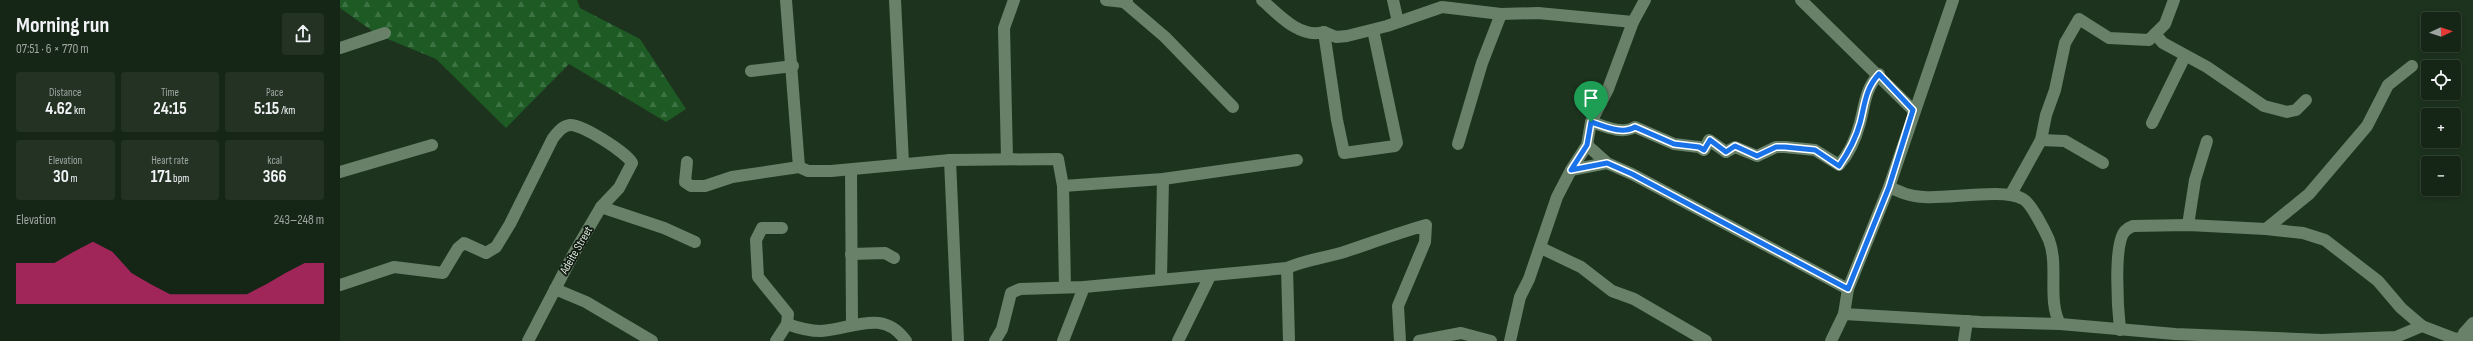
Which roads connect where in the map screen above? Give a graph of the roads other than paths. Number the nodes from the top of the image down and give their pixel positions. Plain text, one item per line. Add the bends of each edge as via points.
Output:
1 (786, 0) edge
2 (895, 0) edge
3 (1014, 0) edge
4 (1106, 0) edge
5 (1262, 0) edge
6 (1393, 0) edge
7 (1645, 0) edge
8 (1801, 0) edge
9 (1953, 0) edge
10 (2174, 0) edge
11 (1125, 1) edge
12 (1501, 14) junction
13 (1398, 22) junction
14 (1633, 22) junction
15 (1373, 30) junction
16 (1324, 32) junction
17 (385, 33) dead end
18 (2155, 34) junction
19 (340, 48) edge
20 (2185, 56) junction
21 (793, 66) junction
22 (2412, 66) dead end
23 (751, 71) dead end
24 (1879, 74) junction
25 (2306, 100) dead end
26 (1233, 107) dead end
27 (1913, 110) junction
28 (1591, 122) junction
29 (2152, 123) dead end
30 (2041, 140) junction
31 (2207, 141) dead end
32 (432, 144) dead end
33 (1458, 144) dead end
34 (1587, 145) junction
35 (1007, 158) junction
36 (950, 160) junction
37 (1297, 160) dead end
38 (687, 162) dead end
39 (903, 163) junction
40 (1607, 163) junction
41 (2103, 163) dead end
42 (799, 167) junction
43 (851, 170) junction
44 (1571, 170) junction
45 (340, 172) edge
46 (1163, 179) junction
47 (1063, 186) junction
48 (1889, 187) junction
49 (2011, 194) junction
50 (601, 207) junction
51 (2188, 225) junction
52 (782, 228) dead end
53 (2266, 229) junction
54 (695, 242) dead end
55 (1541, 248) junction
56 (851, 254) junction
57 (894, 258) dead end
58 (1287, 268) junction
59 (1210, 276) junction
60 (1161, 280) junction
61 (340, 285) edge
62 (1066, 287) junction
63 (1084, 287) junction
64 (554, 289) junction
65 (1848, 289) junction
66 (1844, 314) junction
67 (1967, 321) junction
68 (787, 324) junction
69 (852, 324) junction
70 (2060, 324) junction
71 (2422, 326) junction
72 (2120, 330) junction
73 (2471, 331) edge
74 (2175, 337) edge
75 (2392, 339) edge
76 (528, 341) edge
77 (652, 341) edge
78 (776, 341) edge
79 (906, 341) edge
80 (958, 341) edge
81 (995, 341) edge
82 (1062, 341) edge
83 (1178, 341) edge
84 (1289, 341) edge
85 (1400, 341) edge
86 (1419, 341) edge
87 (1491, 341) edge
88 (1510, 341) edge
89 (1706, 341) edge
90 (1831, 341) edge
91 (1964, 341) edge

1 - 21 street
2 - 39 street
3 - 35 street via 1004,28
4 - 11 street
5 - 16 street via 1294,26 1315,35
6 - 13 street
7 - 14 street
8 - 24 street
9 - 27 street
10 - 18 street via 2165,24
11 - 26 street via 1165,37
12 - 13 street via 1442,7
12 - 14 street via 1538,13
12 - 33 street via 1482,63
13 - 15 street
14 - 28 street via 1608,89
15 - 16 street via 1336,37
15 - 16 street via 1396,143 1394,146 1344,153
17 - 19 street
18 - 20 street via 2163,44
18 - 30 street via 2149,40 2109,38 2079,19 2065,43
20 - 25 street via 2231,82 2264,106 2287,112 2296,110
20 - 29 street
21 - 23 street
21 - 42 street
22 - 53 street via 2388,85 2367,126 2309,194
24 - 27 street
24 - 28 street via 1866,92 1859,126 1839,166 1815,150 1779,146 1757,156 1735,146 1726,152 1710,140 1704,150 1674,144 1635,127 1623,130
27 - 48 street
28 - 34 street
30 - 41 street via 2065,141
30 - 49 street
31 - 51 street via 2196,180
32 - 45 street
34 - 40 street
34 - 44 street
35 - 36 street
35 - 47 street via 1058,159
36 - 39 street
36 - 80 street
37 - 46 street
38 - 42 street via 685,182 700,187 732,177
39 - 43 street
40 - 44 street
40 - 65 street
42 - 43 street via 813,171
43 - 56 street
44 - 55 street via 1558,197
46 - 47 street
46 - 60 street
47 - 62 street
48 - 49 street via 1924,198
48 - 65 street
49 - 70 street via 2025,199 2048,240 2054,259 2054,312
50 - 54 street via 664,228
50 - 61 street, Adeite Street via 619,188 632,163 610,145 581,127 570,125 561,128 553,138 496,247 486,253 464,243 458,248 443,273 394,267
50 - 64 street, Adeite Street
51 - 53 street
51 - 72 street via 2133,226 2125,230 2121,238 2117,287
52 - 68 street via 762,228 756,236 756,255 760,281 786,311
53 - 71 street via 2303,233 2325,240 2378,281 2401,308
55 - 88 street via 1520,297
55 - 89 street via 1581,267 1612,291 1634,299
56 - 57 street via 885,253
56 - 69 street
58 - 59 street
58 - 84 street
58 - 85 street via 1302,261 1343,252 1426,225 1425,242 1398,306
59 - 60 street
59 - 83 street
60 - 63 street
62 - 63 street
62 - 81 street via 1014,291 1007,304 1000,335
63 - 82 street
64 - 76 street, Adeite Street
64 - 77 street via 586,302
65 - 66 street
66 - 67 street
66 - 90 street
67 - 70 street
67 - 91 street
68 - 69 street via 820,331
68 - 78 street
69 - 79 street via 888,325 895,328
70 - 72 street
71 - 73 street via 2456,340 2467,337
71 - 75 street
72 - 74 street
74 - 75 street
86 - 87 street via 1461,332

